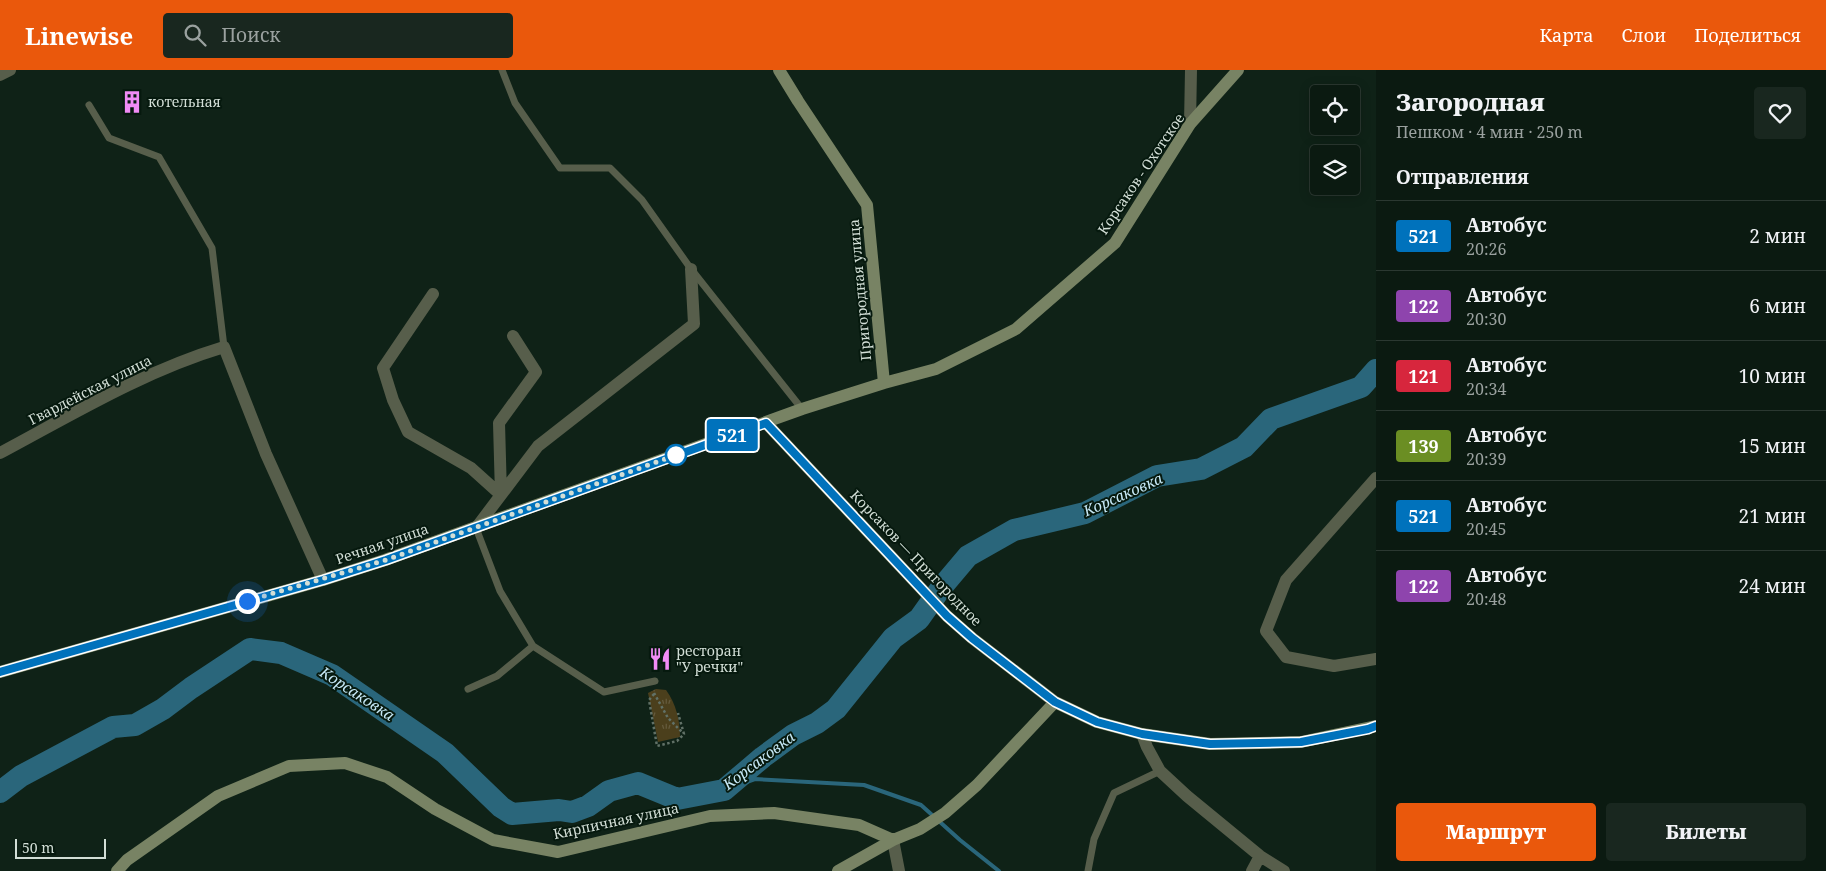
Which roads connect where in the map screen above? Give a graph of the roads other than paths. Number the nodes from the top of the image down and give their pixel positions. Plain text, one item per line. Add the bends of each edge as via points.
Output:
1 (10, 70) edge
2 (502, 70) edge
3 (779, 70) edge
4 (1191, 70) edge
5 (1238, 70) edge
6 (0, 75) edge
7 (88, 105) dead end
8 (1190, 124) junction
9 (691, 269) junction
10 (433, 294) dead end
11 (513, 336) dead end
12 (224, 347) junction
13 (884, 383) junction
14 (802, 409) junction
15 (766, 423) junction
16 (0, 453) edge
17 (1376, 478) edge
18 (501, 495) junction
19 (476, 528) junction
20 (323, 580) junction
21 (532, 646) junction
22 (1376, 658) edge
23 (0, 672) edge
24 (652, 682) road end
25 (468, 689) dead end
26 (1055, 702) junction
27 (1376, 726) edge
28 (1142, 734) junction
29 (1160, 771) junction
30 (893, 840) junction
31 (1260, 856) junction
32 (117, 871) edge
33 (838, 871) edge
34 (899, 871) edge
35 (1088, 871) edge
36 (1252, 871) edge
37 (1284, 871) edge

1 - 6 street
2 - 9 lane via 515,103 560,168 610,168 642,200
3 - 13 street, Пригородная улица via 867,205
4 - 8 street
5 - 8 street, Корсаков - Охотское
7 - 12 lane via 109,138 159,157 212,248
8 - 13 street, Корсаков - Охотское via 1115,243 1016,329 936,368
9 - 14 lane
9 - 18 street via 694,324 538,446
10 - 18 street via 384,368 393,400 408,432 471,468
11 - 18 street via 536,372 499,423
12 - 16 street, Гвардейская улица via 122,388
12 - 20 street via 266,454
13 - 14 street, Корсаков - Охотское
14 - 15 street, Корсаков - Охотское
15 - 19 street, Речная улица
15 - 26 street, Корсаков — Пригородное via 947,616
17 - 22 street via 1286,580 1266,631 1286,657 1334,666
18 - 19 street
19 - 20 street, Речная улица
19 - 21 lane via 500,591
20 - 23 street, Речная улица
21 - 24 lane via 604,692
21 - 25 lane via 497,676
26 - 28 street, Корсаков — Пригородное via 1097,722
26 - 30 street via 945,813 920,829
27 - 28 street, Корсаков — Пригородное via 1301,742 1210,744
28 - 29 street
29 - 31 street
29 - 35 lane via 1114,794 1094,839
30 - 32 street, Кирпичная улица via 859,825 774,813 710,816 558,852 493,840 435,809 387,777 345,763 289,766 218,796 127,860
30 - 33 street
30 - 34 street
31 - 36 street
31 - 37 street

